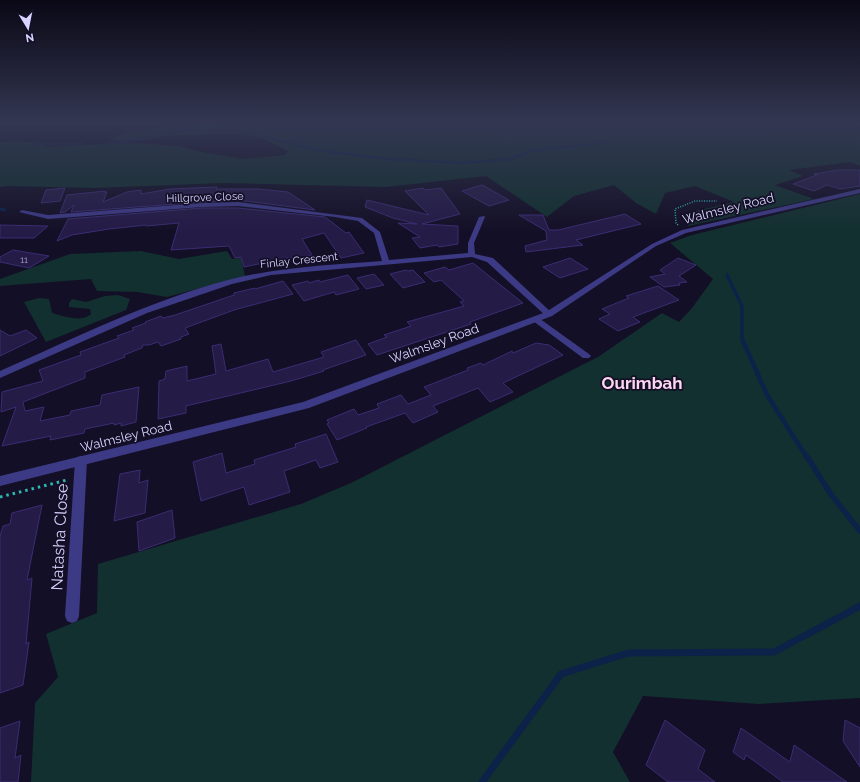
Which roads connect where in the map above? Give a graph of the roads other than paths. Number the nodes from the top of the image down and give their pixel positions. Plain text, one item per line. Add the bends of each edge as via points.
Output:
1 (860, 191) edge
2 (22, 212) dead end
3 (482, 217) dead end
4 (472, 255) junction
5 (386, 263) junction
6 (549, 314) junction
7 (536, 319) junction
8 (586, 356) dead end
9 (0, 375) edge
10 (81, 460) junction
11 (0, 481) edge
12 (72, 616) dead end

1 - 6 street, Walmsley Road via 686,230 654,245
2 - 5 street, Hillgrove Close via 48,217 238,204 335,215 360,220 377,232
3 - 4 street via 471,243
4 - 5 street, Finlay Crescent
4 - 6 street, Finlay Crescent via 490,260
5 - 9 street, Finlay Crescent via 271,273 230,282 144,311
6 - 7 street, Walmsley Road
7 - 8 street
7 - 10 street, Walmsley Road via 305,405
10 - 11 street, Walmsley Road
10 - 12 street, Natasha Close

